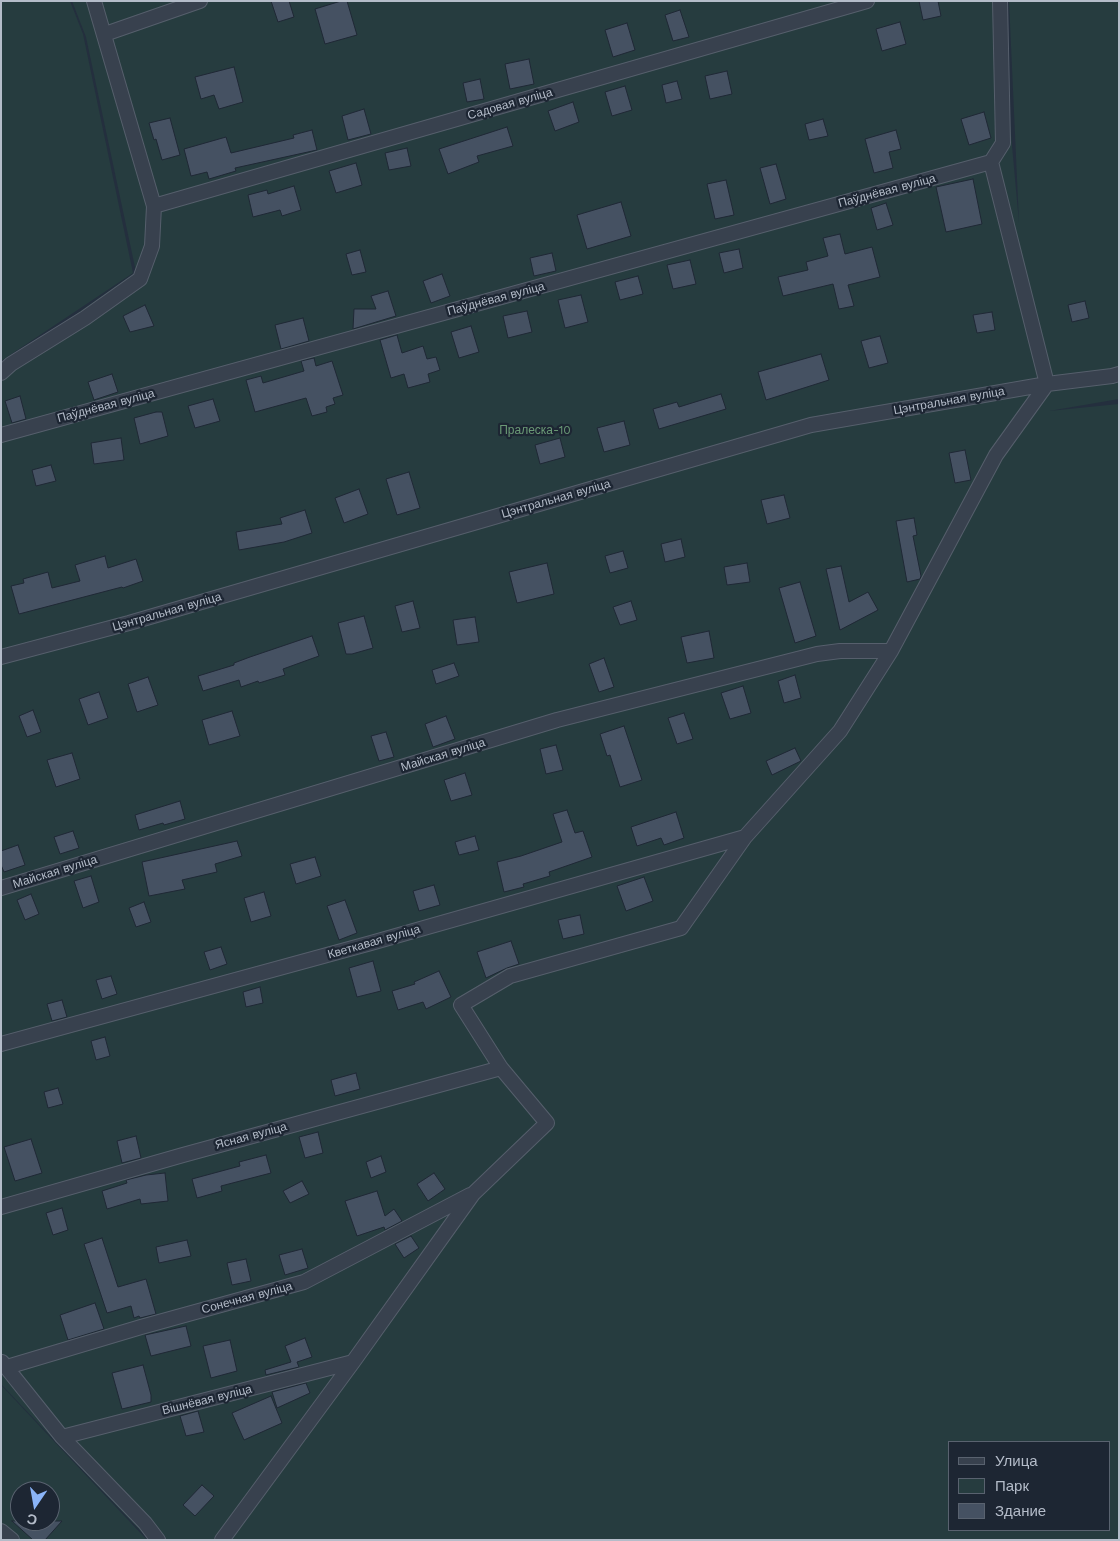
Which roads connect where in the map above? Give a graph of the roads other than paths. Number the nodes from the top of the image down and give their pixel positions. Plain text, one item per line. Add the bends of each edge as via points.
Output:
1 (94, 1) edge
2 (200, 1) edge
3 (867, 1) edge
4 (1000, 1) edge
5 (105, 34) junction
6 (991, 162) junction
7 (154, 206) junction
8 (1, 373) edge
9 (1119, 374) edge
10 (1047, 384) junction
11 (1, 435) edge
12 (891, 651) junction
13 (1, 657) edge
14 (745, 837) junction
15 (1, 888) edge
16 (1, 1044) edge
17 (501, 1068) junction
18 (473, 1194) junction
19 (1, 1206) edge
20 (352, 1362) junction
21 (4, 1364) edge
22 (62, 1437) junction
23 (1, 1531) edge
24 (12, 1540) edge
25 (158, 1540) edge
26 (222, 1540) edge

1 - 5 street
2 - 5 street
3 - 7 street, Садовая вуліца
4 - 6 street via 1003,143
5 - 7 street
6 - 10 street
6 - 11 street, Паўднёвая вуліца
7 - 8 street via 152,246 140,279
9 - 10 street, Цэнтральная вуліца
10 - 12 street via 996,455
10 - 13 street, Цэнтральная вуліца via 811,425 129,623
12 - 14 street via 840,731
12 - 15 street, Майская вуліца via 817,654 557,720
14 - 16 street, Кветкавая вуліца
14 - 17 street via 681,928 510,976 461,1005
17 - 18 street via 547,1123
17 - 19 street, Ясная вуліца
18 - 20 street
18 - 21 street, Сонечная вуліца via 304,1282
20 - 22 street, Вішнёвая вуліца
20 - 26 street
21 - 22 street
22 - 25 street
23 - 24 street

